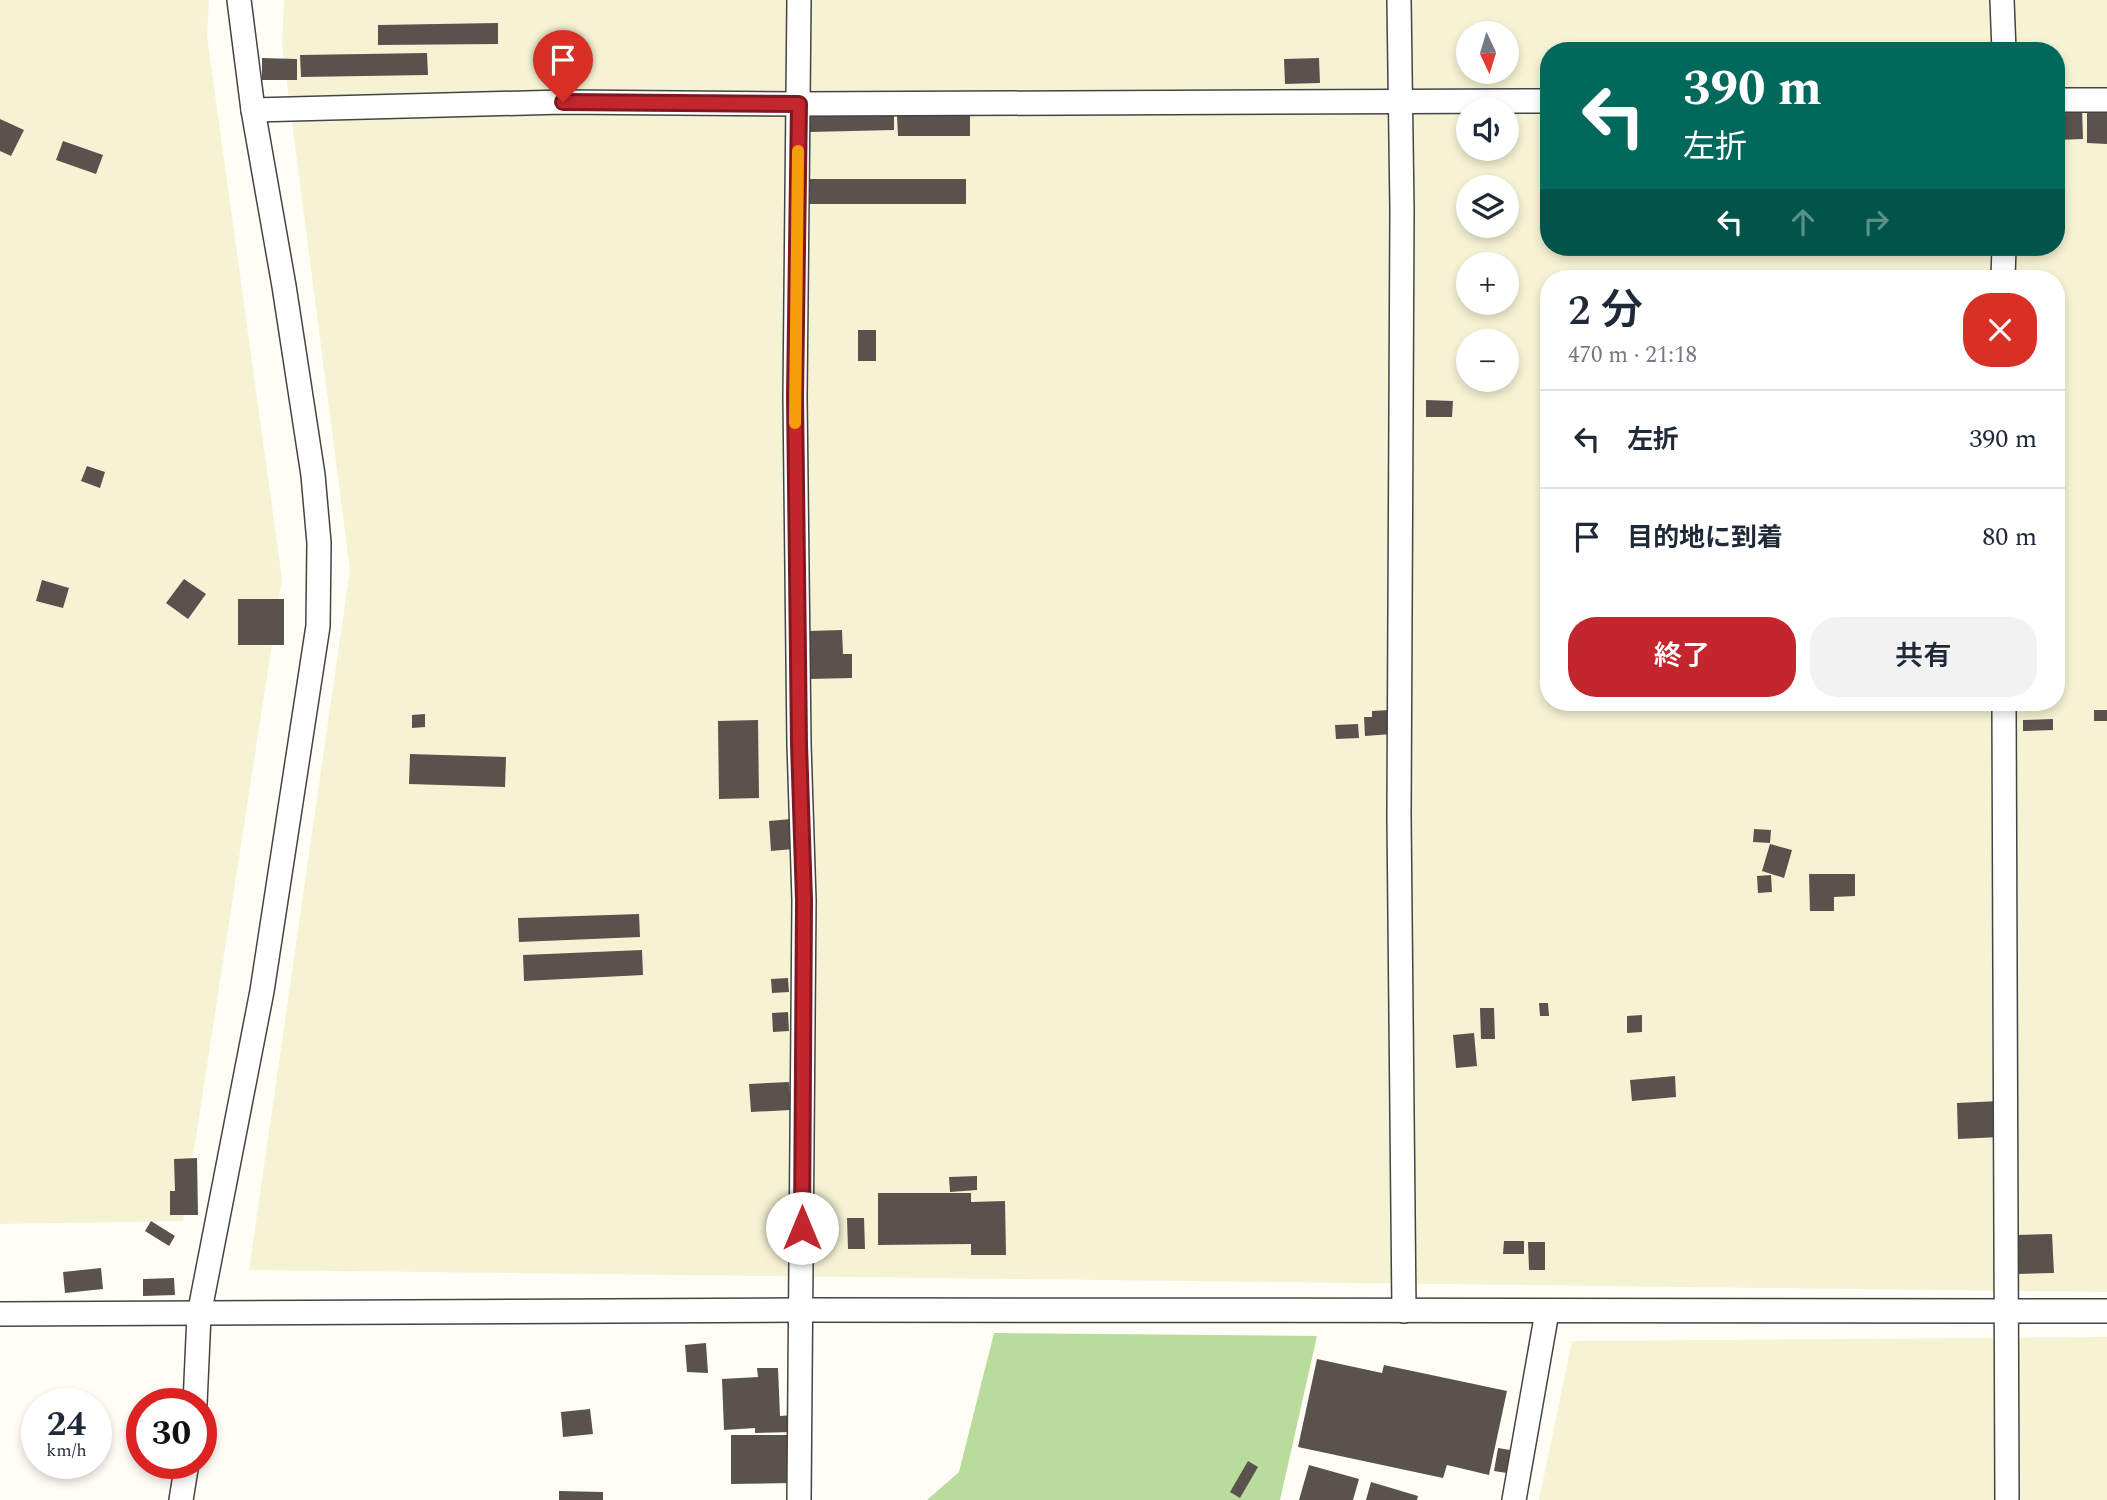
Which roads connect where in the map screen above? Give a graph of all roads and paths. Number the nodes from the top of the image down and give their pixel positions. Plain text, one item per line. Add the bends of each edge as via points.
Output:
1 (239, 0) edge
2 (799, 0) edge
3 (1399, 0) edge
4 (2002, 0) edge
5 (2004, 42) edge
6 (2065, 100) edge
7 (2107, 100) edge
8 (1540, 101) edge
9 (1399, 103) junction
10 (799, 104) junction
11 (253, 110) junction
12 (2004, 711) edge
13 (802, 1310) junction
14 (1405, 1311) junction
15 (2107, 1311) edge
16 (1547, 1312) junction
17 (2007, 1312) junction
18 (0, 1314) edge
19 (199, 1315) junction
20 (196, 1388) edge
21 (184, 1479) edge
22 (181, 1500) edge
23 (799, 1500) edge
24 (1514, 1500) edge
25 (2007, 1500) edge

1 - 11 street
2 - 10 street
3 - 9 street
4 - 5 street
6 - 7 street
8 - 9 street
9 - 10 street
9 - 14 street via 1399,816
10 - 11 street via 563,102
10 - 13 street via 795,396 804,900
11 - 19 street via 313,475 319,543 318,626 262,991
12 - 17 street
13 - 14 street
13 - 19 street
13 - 23 street
14 - 16 street
15 - 17 street
16 - 17 street
16 - 24 street
17 - 25 street
18 - 19 street
19 - 20 street
21 - 22 street

